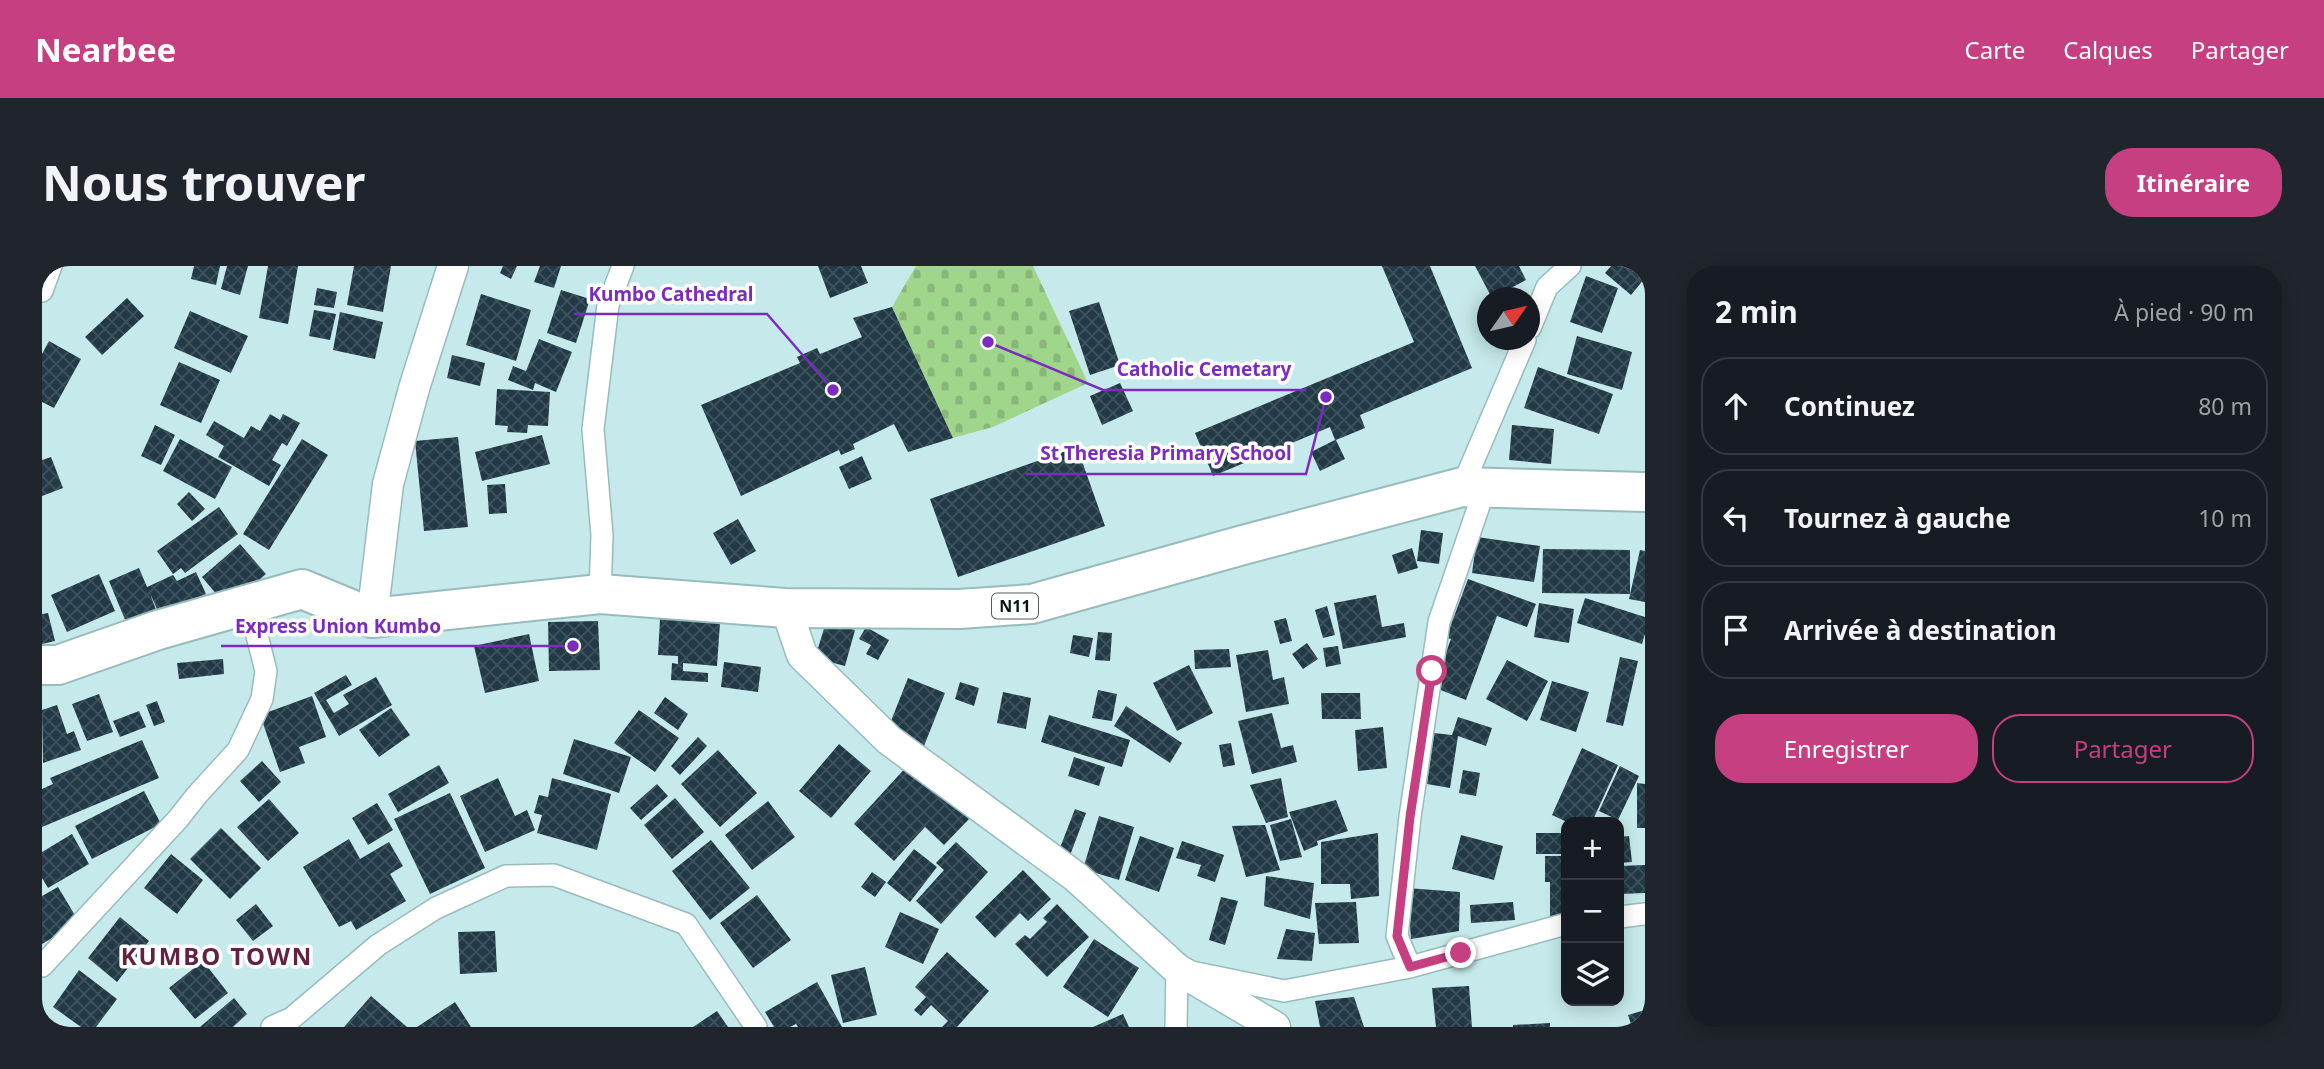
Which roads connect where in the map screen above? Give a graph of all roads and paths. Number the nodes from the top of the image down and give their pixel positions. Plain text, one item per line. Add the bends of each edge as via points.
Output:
1 (51, 266) edge
2 (623, 266) edge
3 (1570, 266) edge
4 (452, 267) edge
5 (42, 291) edge
6 (1540, 304) edge
7 (1521, 350) edge
8 (1473, 488) junction
9 (1645, 492) edge
10 (600, 594) junction
11 (249, 604) junction
12 (786, 608) junction
13 (372, 618) junction
14 (42, 665) edge
15 (1645, 914) edge
16 (1624, 916) edge
17 (1561, 925) edge
18 (42, 966) edge
19 (1410, 967) junction
20 (1177, 969) junction
21 (272, 1027) edge
22 (756, 1027) edge
23 (1176, 1027) edge
24 (1275, 1027) edge

1 - 5 street
2 - 10 street via 608,305 593,429 602,534
3 - 6 street via 1547,287
4 - 13 street via 388,484
7 - 8 street
8 - 9 highway, N11
8 - 12 highway, N11 via 1032,604 959,609
8 - 19 street via 1439,622 1410,817 1397,936
10 - 12 highway, N11
10 - 13 highway, N11
11 - 13 highway, N11 via 302,589
11 - 14 highway, N11 via 58,665
11 - 18 street via 266,671 262,699 237,750
12 - 20 street via 802,655 889,740 1076,877
15 - 16 street
17 - 19 street
19 - 20 street via 1284,991
20 - 23 street
20 - 24 street
21 - 22 street via 292,1018 378,945 436,908 506,876 554,874 686,924

